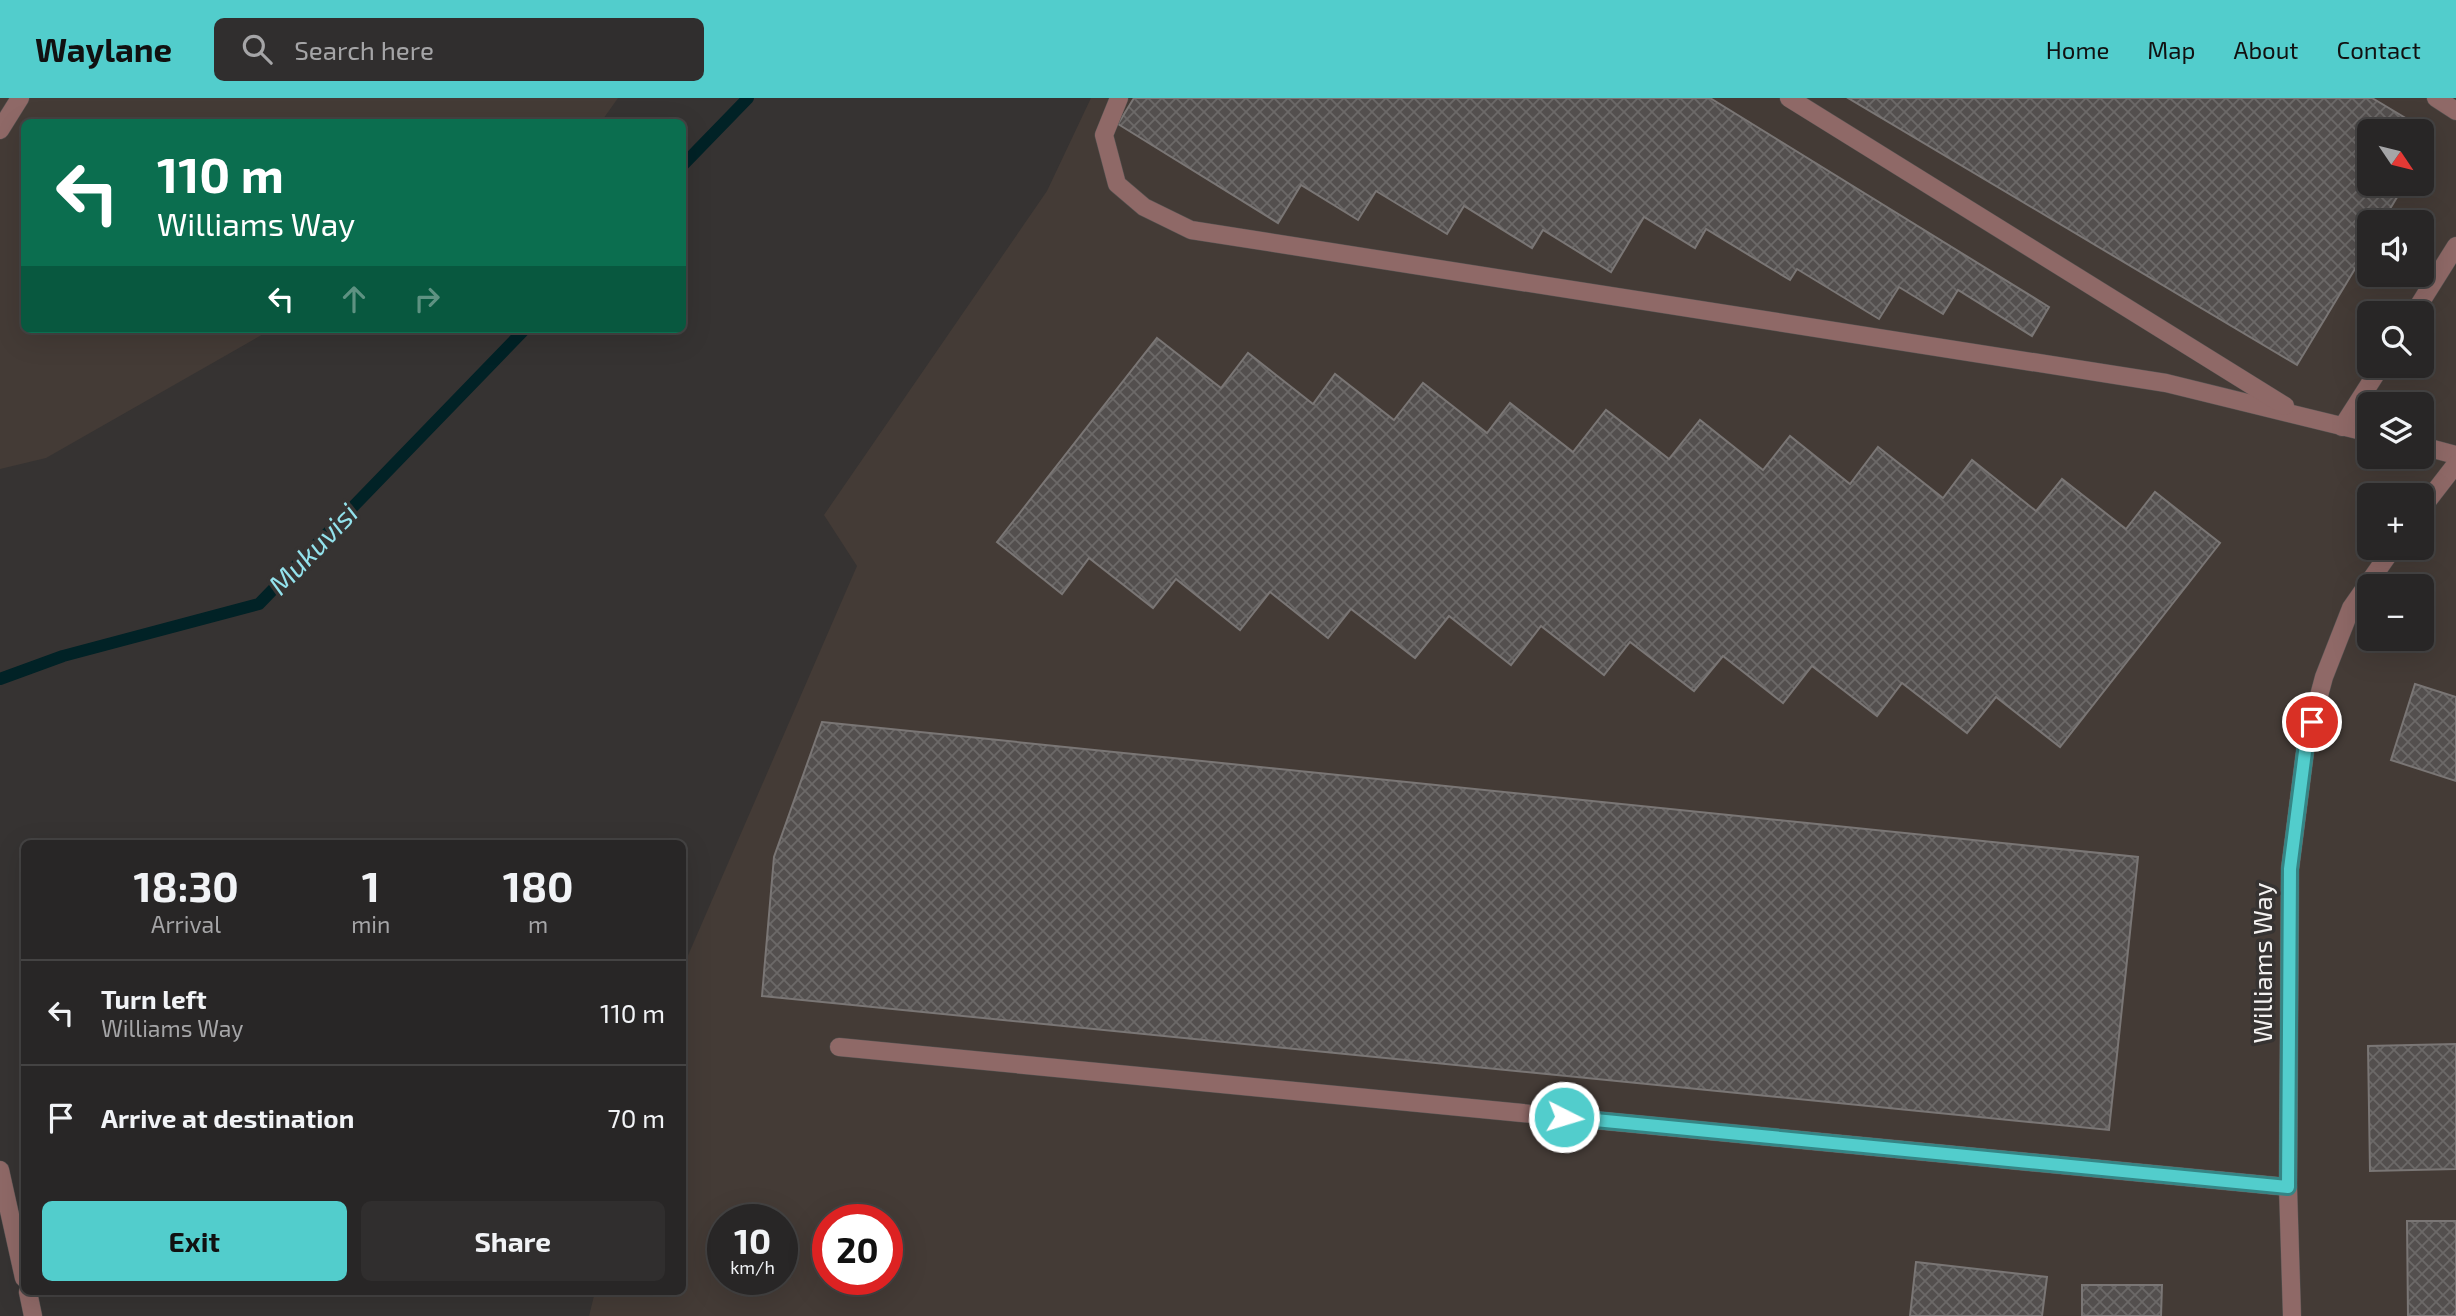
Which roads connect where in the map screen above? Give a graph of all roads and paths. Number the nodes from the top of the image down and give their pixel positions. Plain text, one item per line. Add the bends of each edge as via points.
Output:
1 (20, 98) edge
2 (1119, 98) edge
3 (1788, 98) edge
4 (2436, 98) edge
5 (2456, 111) edge
6 (0, 130) edge
7 (2456, 246) edge
8 (2422, 301) edge
9 (2373, 378) edge
10 (2300, 415) junction
11 (2342, 426) junction
12 (2357, 430) edge
13 (2434, 449) edge
14 (2456, 455) edge
15 (2456, 464) edge
16 (2434, 492) edge
17 (2385, 560) edge
18 (839, 1047) dead end
19 (0, 1170) edge
20 (2288, 1187) junction
21 (21, 1264) edge
22 (28, 1295) edge
23 (33, 1316) edge
24 (2292, 1316) edge

1 - 6 street
2 - 10 street via 1104,135 1117,184 1144,207 1191,230 2166,383
3 - 10 street
4 - 5 street
7 - 8 street
9 - 11 street
10 - 11 street
11 - 12 street
13 - 14 street
15 - 16 street
17 - 20 street, Williams Way via 2351,608 2324,677 2306,744 2290,869
18 - 20 street
19 - 21 street
20 - 24 street, Williams Way
22 - 23 street

